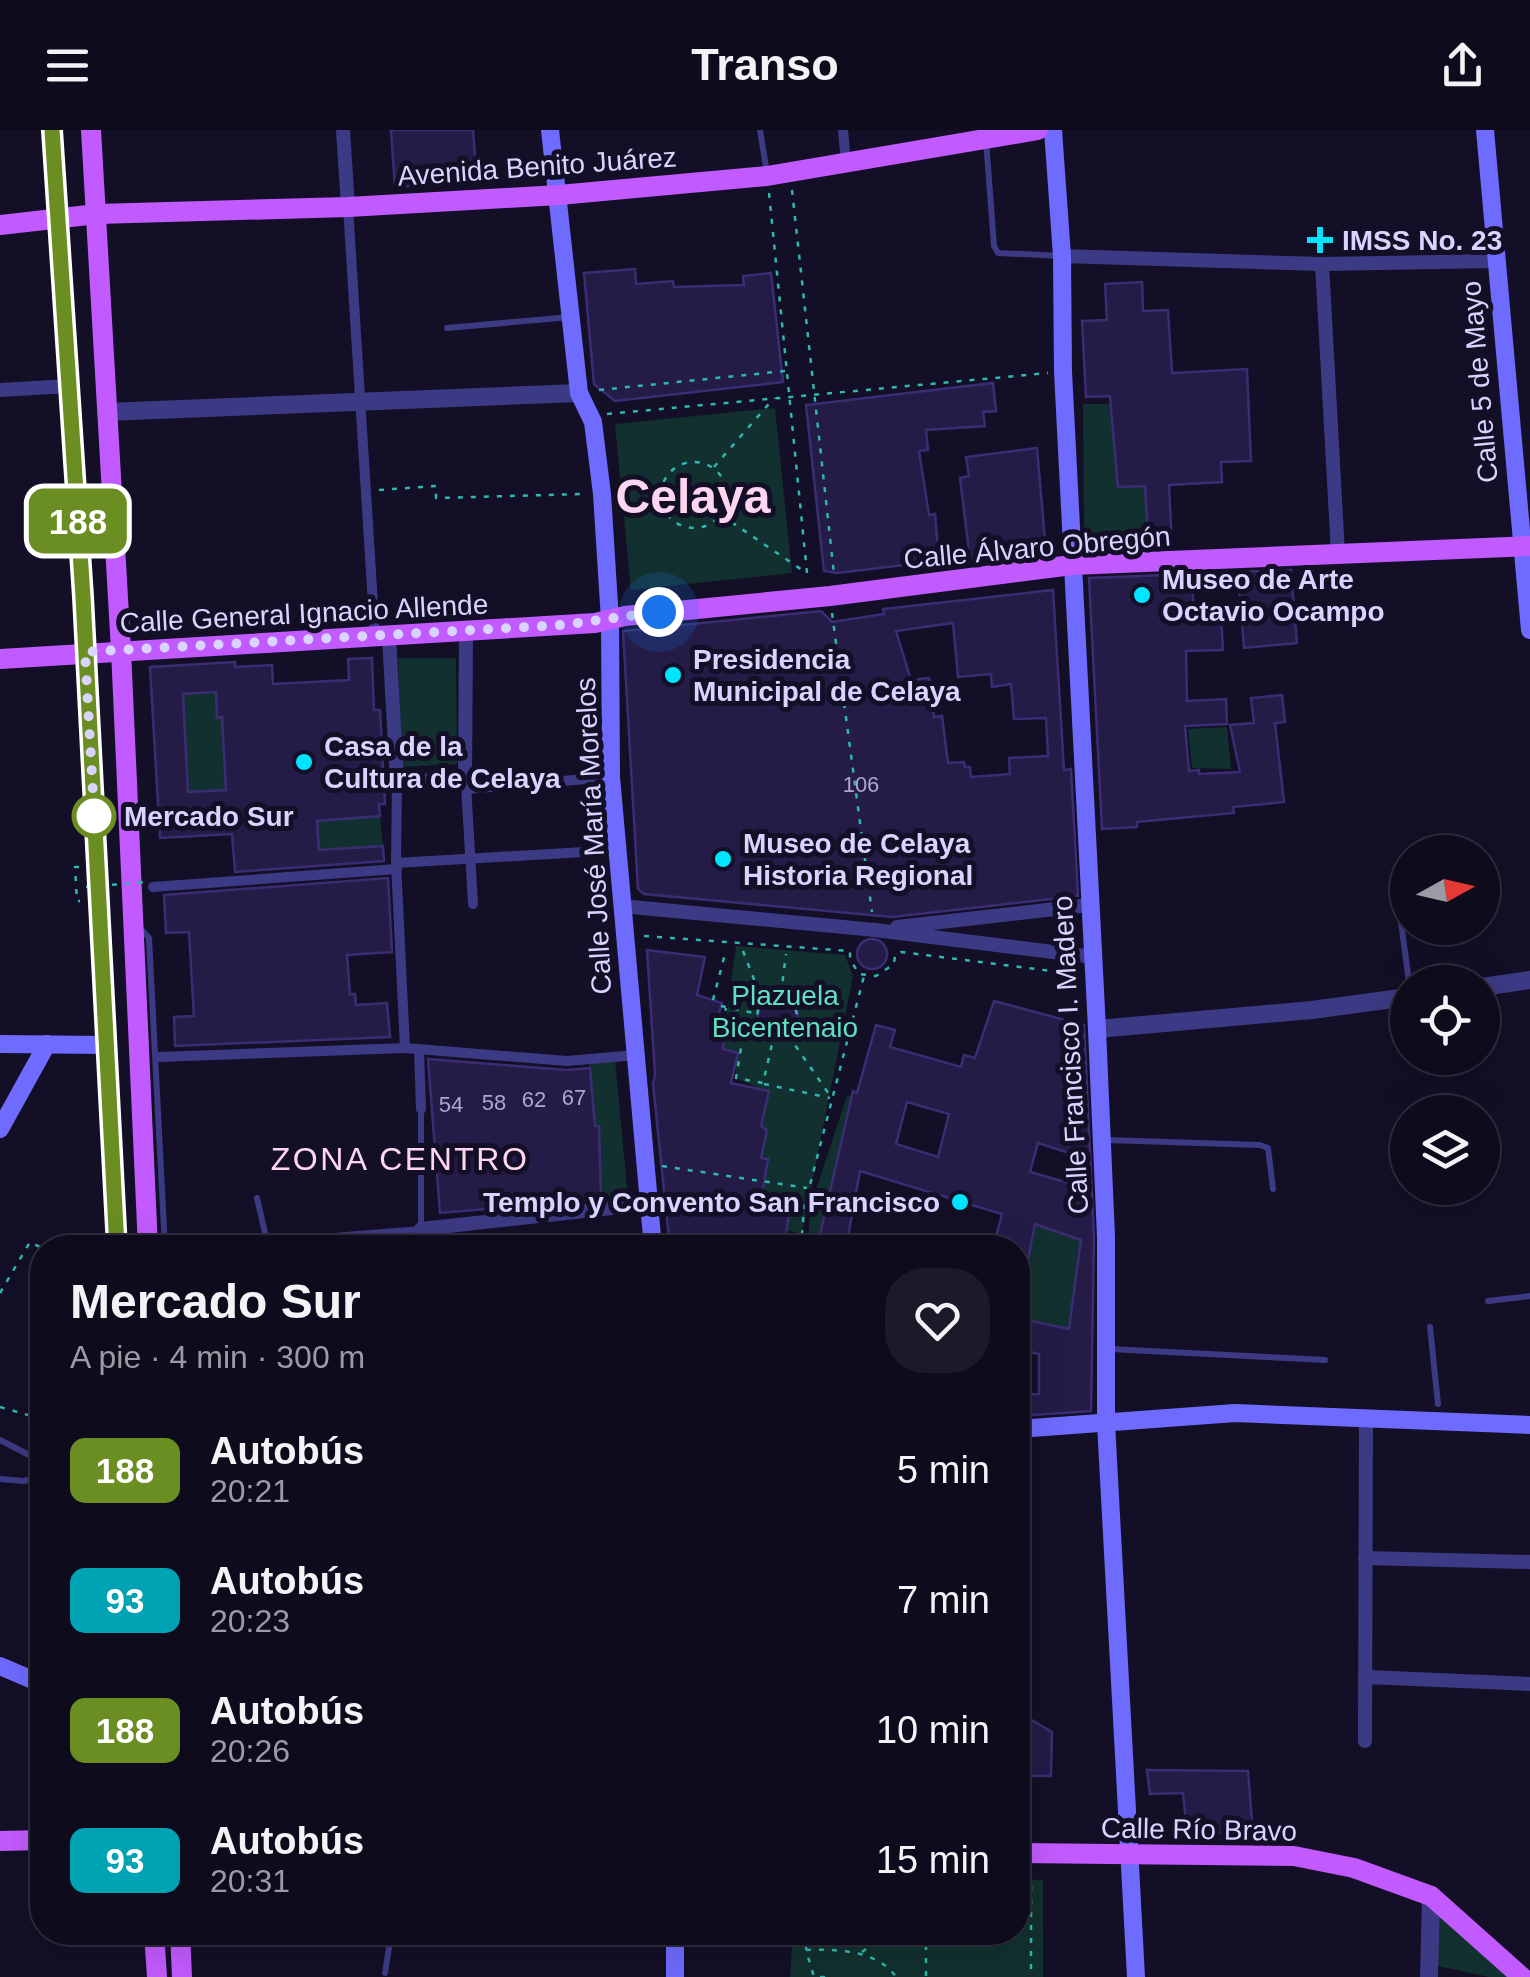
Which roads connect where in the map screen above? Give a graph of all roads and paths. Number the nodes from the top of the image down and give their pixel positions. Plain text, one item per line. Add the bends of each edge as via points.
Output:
1 (52, 130) edge
2 (91, 130) edge
3 (343, 130) edge
4 (550, 130) edge
5 (760, 130) edge
6 (844, 130) edge
7 (1038, 130) edge
8 (1053, 130) edge
9 (1485, 130) edge
10 (986, 139) junction
11 (846, 164) junction
12 (790, 173) junction
13 (767, 176) junction
14 (559, 195) junction
15 (348, 206) junction
16 (97, 214) junction
17 (58, 221) junction
18 (0, 225) edge
19 (1062, 256) junction
20 (1496, 260) junction
21 (1322, 264) junction
22 (572, 317) junction
23 (447, 328) dead end
24 (787, 371) junction
25 (1063, 372) junction
26 (69, 386) junction
27 (0, 390) edge
28 (586, 392) junction
29 (816, 394) junction
30 (790, 395) junction
31 (774, 397) junction
32 (362, 402) junction
33 (106, 412) junction
34 (593, 422) junction
35 (713, 468) junction
36 (368, 491) junction
37 (602, 494) junction
38 (720, 515) junction
39 (1525, 547) edge
40 (1338, 554) junction
41 (1072, 565) junction
42 (832, 586) junction
43 (610, 620) junction
44 (1530, 630) edge
45 (466, 632) junction
46 (382, 636) junction
47 (121, 650) junction
48 (85, 652) junction
49 (0, 659) edge
50 (612, 777) junction
51 (396, 782) junction
52 (465, 784) junction
53 (618, 850) junction
54 (470, 860) junction
55 (396, 866) junction
56 (149, 885) joint
57 (86, 888) dead end
58 (473, 904) dead end
59 (621, 906) junction
60 (1090, 906) junction
61 (132, 919) junction
62 (874, 924) junction
63 (642, 936) dead end
64 (850, 941) dead end
65 (726, 950) dead end
66 (850, 950) junction
67 (743, 951) dead end
68 (786, 954) dead end
69 (1094, 957) junction
70 (864, 975) junction
71 (1079, 980) dead end
72 (1530, 980) edge
73 (1500, 984) edge
74 (840, 993) dead end
75 (781, 996) junction
76 (1390, 999) edge
77 (713, 1000) dead end
78 (763, 1001) junction
79 (796, 1007) junction
80 (756, 1013) junction
81 (798, 1020) junction
82 (1097, 1029) junction
83 (760, 1030) junction
84 (850, 1031) junction
85 (788, 1035) junction
86 (719, 1036) dead end
87 (773, 1038) junction
88 (0, 1044) edge
89 (47, 1044) junction
90 (106, 1045) junction
91 (405, 1048) junction
92 (419, 1049) junction
93 (636, 1055) junction
94 (158, 1056) junction
95 (763, 1084) junction
96 (832, 1098) junction
97 (421, 1109) joint
98 (0, 1129) edge
99 (1100, 1140) junction
100 (655, 1165) dead end
101 (809, 1188) junction
102 (1273, 1189) dead end
103 (257, 1198) dead end
104 (648, 1204) junction
105 (420, 1229) junction
106 (116, 1235) edge
107 (147, 1235) edge
108 (165, 1235) edge
109 (267, 1235) edge
110 (346, 1235) edge
111 (420, 1235) edge
112 (652, 1235) edge
113 (803, 1235) edge
114 (30, 1242) edge
115 (0, 1292) edge
116 (1530, 1296) edge
117 (1488, 1300) dead end
118 (1430, 1327) dead end
119 (1104, 1350) junction
120 (1325, 1360) dead end
121 (0, 1407) edge
122 (1438, 1412) junction
123 (30, 1416) edge
124 (1366, 1417) junction
125 (1106, 1422) junction
126 (1530, 1424) edge
127 (1030, 1428) edge
128 (0, 1440) edge
129 (30, 1455) edge
130 (30, 1478) edge
131 (0, 1480) edge
132 (1365, 1558) junction
133 (1530, 1562) edge
134 (0, 1666) edge
135 (1366, 1677) junction
136 (30, 1679) edge
137 (1530, 1684) edge
138 (1366, 1740) dead end
139 (30, 1840) edge
140 (0, 1841) edge
141 (1132, 1854) junction
142 (1030, 1856) edge
143 (1030, 1886) edge
144 (1431, 1896) junction
145 (155, 1945) edge
146 (181, 1945) edge
147 (388, 1945) edge
148 (675, 1945) edge
149 (806, 1945) edge
150 (845, 1945) edge
151 (873, 1945) edge
152 (926, 1945) edge
153 (806, 1950) junction
154 (854, 1953) junction
155 (861, 1955) junction
156 (385, 1973) dead end
157 (156, 1977) edge
158 (182, 1977) edge
159 (676, 1977) edge
160 (818, 1977) edge
161 (832, 1977) edge
162 (896, 1977) edge
163 (926, 1977) edge
164 (1031, 1977) edge
165 (1136, 1977) edge
166 (1429, 1977) edge
167 (1522, 1977) edge

1 - 17 main road
2 - 16 main road
3 - 15 street
4 - 14 main road
5 - 13 lane
6 - 11 street
7 - 10 main road, Avenida Benito Juárez
8 - 19 main road, Calle Francisco I. Madero
9 - 20 main road, Calle 5 de Mayo
10 - 11 main road, Avenida Benito Juárez
10 - 19 lane via 998,253
11 - 12 main road, Avenida Benito Juárez
12 - 13 main road, Avenida Benito Juárez
12 - 29 path
13 - 14 main road, Avenida Benito Juárez
13 - 24 path
14 - 15 main road, Avenida Benito Juárez
14 - 22 main road
15 - 16 main road, Avenida Benito Juárez
15 - 32 street
16 - 17 main road, Avenida Benito Juárez
16 - 33 main road
17 - 18 main road
17 - 26 main road
19 - 21 street
19 - 25 main road, Calle Francisco I. Madero
20 - 21 street
20 - 39 main road, Calle 5 de Mayo
21 - 40 street
22 - 23 lane
22 - 28 main road
24 - 28 path
24 - 30 path
25 - 29 path
25 - 41 main road, Calle Francisco I. Madero
26 - 27 street
26 - 48 main road
28 - 32 street
28 - 34 main road, Calle José María Morelos
29 - 30 path
29 - 42 path
30 - 31 path
30 - 38 path via 807,573
31 - 34 path via 613,413
31 - 35 path
32 - 33 street
32 - 36 street
33 - 47 main road
34 - 37 main road, Calle José María Morelos
35 - 38 path via 727,490
35 - 38 path via 696,462 675,468 663,484 662,506 684,527 706,526
36 - 37 path via 436,486 436,498
36 - 46 street
37 - 43 main road, Calle José María Morelos
39 - 40 main road, Calle Álvaro Obregón
39 - 44 main road, Calle 5 de Mayo
40 - 41 main road, Calle Álvaro Obregón
41 - 42 main road, Calle Álvaro Obregón
41 - 60 main road, Calle Francisco I. Madero
42 - 43 main road, Calle Álvaro Obregón
42 - 62 path
43 - 45 main road, Calle General Ignacio Allende
43 - 50 main road, Calle José María Morelos
45 - 46 main road, Calle General Ignacio Allende
45 - 52 street
46 - 47 main road, Calle General Ignacio Allende
46 - 51 street
47 - 48 main road, Calle General Ignacio Allende
47 - 61 main road
48 - 49 main road, Calle General Ignacio Allende
48 - 90 main road
50 - 52 street
50 - 53 main road, Calle José María Morelos
51 - 52 street
51 - 55 street
52 - 54 street
53 - 54 street
53 - 59 main road, Calle José María Morelos
54 - 55 street
54 - 58 street
55 - 56 street
55 - 91 street
56 - 57 path, bridge
59 - 62 street
59 - 93 main road, Calle José María Morelos
60 - 62 street
60 - 69 main road, Calle Francisco I. Madero
61 - 94 lane via 150,938
61 - 107 main road
62 - 69 street
63 - 66 path
64 - 66 path
65 - 77 path
66 - 70 path
67 - 78 path
68 - 75 path
69 - 82 main road, Calle Francisco I. Madero
70 - 71 path via 876,976 900,952 1067,971
70 - 84 path
72 - 73 street
74 - 79 path via 823,989
75 - 78 path
75 - 79 path
76 - 82 street
78 - 80 path
79 - 81 path
80 - 83 path
80 - 86 path via 724,1006
81 - 84 path
81 - 85 path
82 - 99 main road, Calle Francisco I. Madero
83 - 87 path
83 - 95 path via 742,1042 736,1078
84 - 96 path
85 - 87 path
85 - 96 path
87 - 95 path
88 - 89 main road
89 - 90 main road
89 - 98 main road
90 - 106 main road
91 - 92 street
91 - 94 street
92 - 93 street via 567,1061
92 - 97 street
93 - 104 main road, Calle José María Morelos
94 - 108 lane
95 - 96 path
96 - 101 path
97 - 105 lane
99 - 102 lane via 1260,1145 1271,1155
99 - 119 main road, Calle Francisco I. Madero
100 - 101 path
101 - 113 path
103 - 109 lane
104 - 105 street
104 - 112 main road, Calle José María Morelos
105 - 110 lane
105 - 111 street
114 - 115 path
116 - 117 lane
118 - 122 lane
119 - 120 lane
119 - 125 main road, Calle Francisco I. Madero
121 - 123 path
122 - 124 main road
122 - 126 main road
124 - 125 main road via 1235,1413
124 - 132 street
125 - 127 main road
125 - 141 main road, Calle Francisco I. Madero
128 - 129 lane
130 - 131 lane
132 - 133 street
132 - 135 street
134 - 136 main road
135 - 137 street
135 - 138 street
139 - 140 main road
141 - 142 main road, Calle Río Bravo
141 - 144 main road, Calle Río Bravo via 1294,1856 1354,1868
141 - 165 main road, Calle Francisco I. Madero
143 - 164 path
144 - 166 street
144 - 167 main road, Calle Río Bravo
145 - 157 main road
146 - 158 main road
147 - 156 lane
148 - 159 main road
149 - 153 path
150 - 154 path
151 - 155 path
152 - 163 path
153 - 154 path
153 - 160 path
154 - 155 path
155 - 162 path via 884,1963
160 - 161 path

